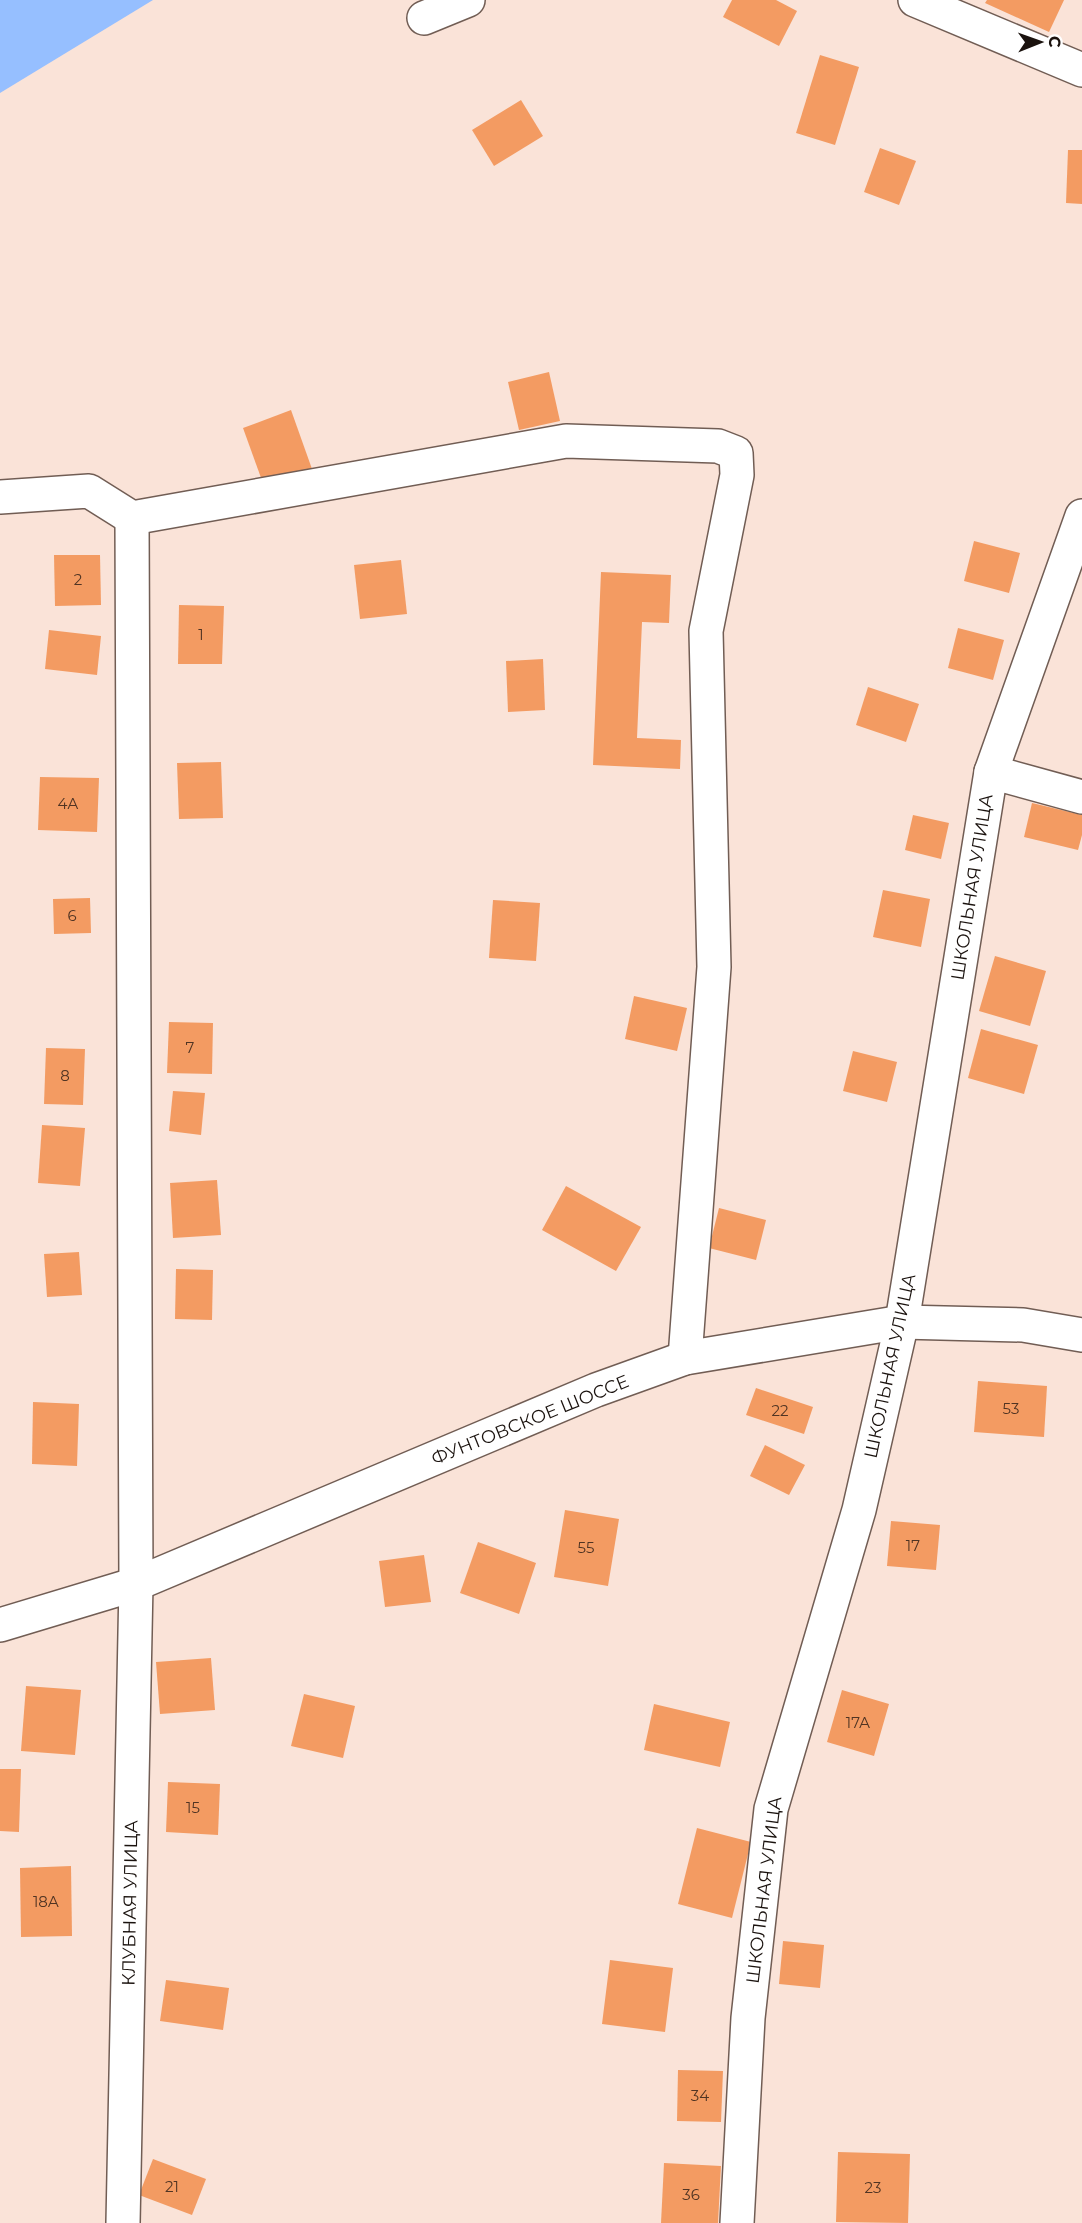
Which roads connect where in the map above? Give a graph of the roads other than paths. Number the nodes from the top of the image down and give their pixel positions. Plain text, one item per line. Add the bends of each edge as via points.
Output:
1 (468, 0) edge
2 (915, 0) edge
3 (424, 18) dead end
4 (1082, 70) edge
5 (0, 497) edge
6 (1082, 516) edge
7 (132, 519) junction
8 (991, 772) junction
9 (1082, 797) edge
10 (902, 1322) junction
11 (1082, 1335) edge
12 (686, 1358) junction
13 (136, 1584) junction
14 (0, 1625) edge
15 (123, 2223) edge
16 (737, 2223) edge

1 - 3 street
2 - 4 street
5 - 7 street via 89,491
6 - 8 street, ШКОЛЬНАЯ УЛИЦА
7 - 12 street via 566,441 718,446 736,453 737,475 706,631 714,967
7 - 13 street, КЛУБНАЯ УЛИЦА
8 - 9 street
8 - 10 street, ШКОЛЬНАЯ УЛИЦА
10 - 11 street, ФУНТОВСКОЕ ШОССЕ via 1023,1324
10 - 12 street, ФУНТОВСКОЕ ШОССЕ
10 - 16 street, ШКОЛЬНАЯ УЛИЦА via 859,1510 771,1809 748,2018
12 - 13 street, ФУНТОВСКОЕ ШОССЕ via 596,1390
13 - 14 street, ФУНТОВСКОЕ ШОССЕ
13 - 15 street, КЛУБНАЯ УЛИЦА

